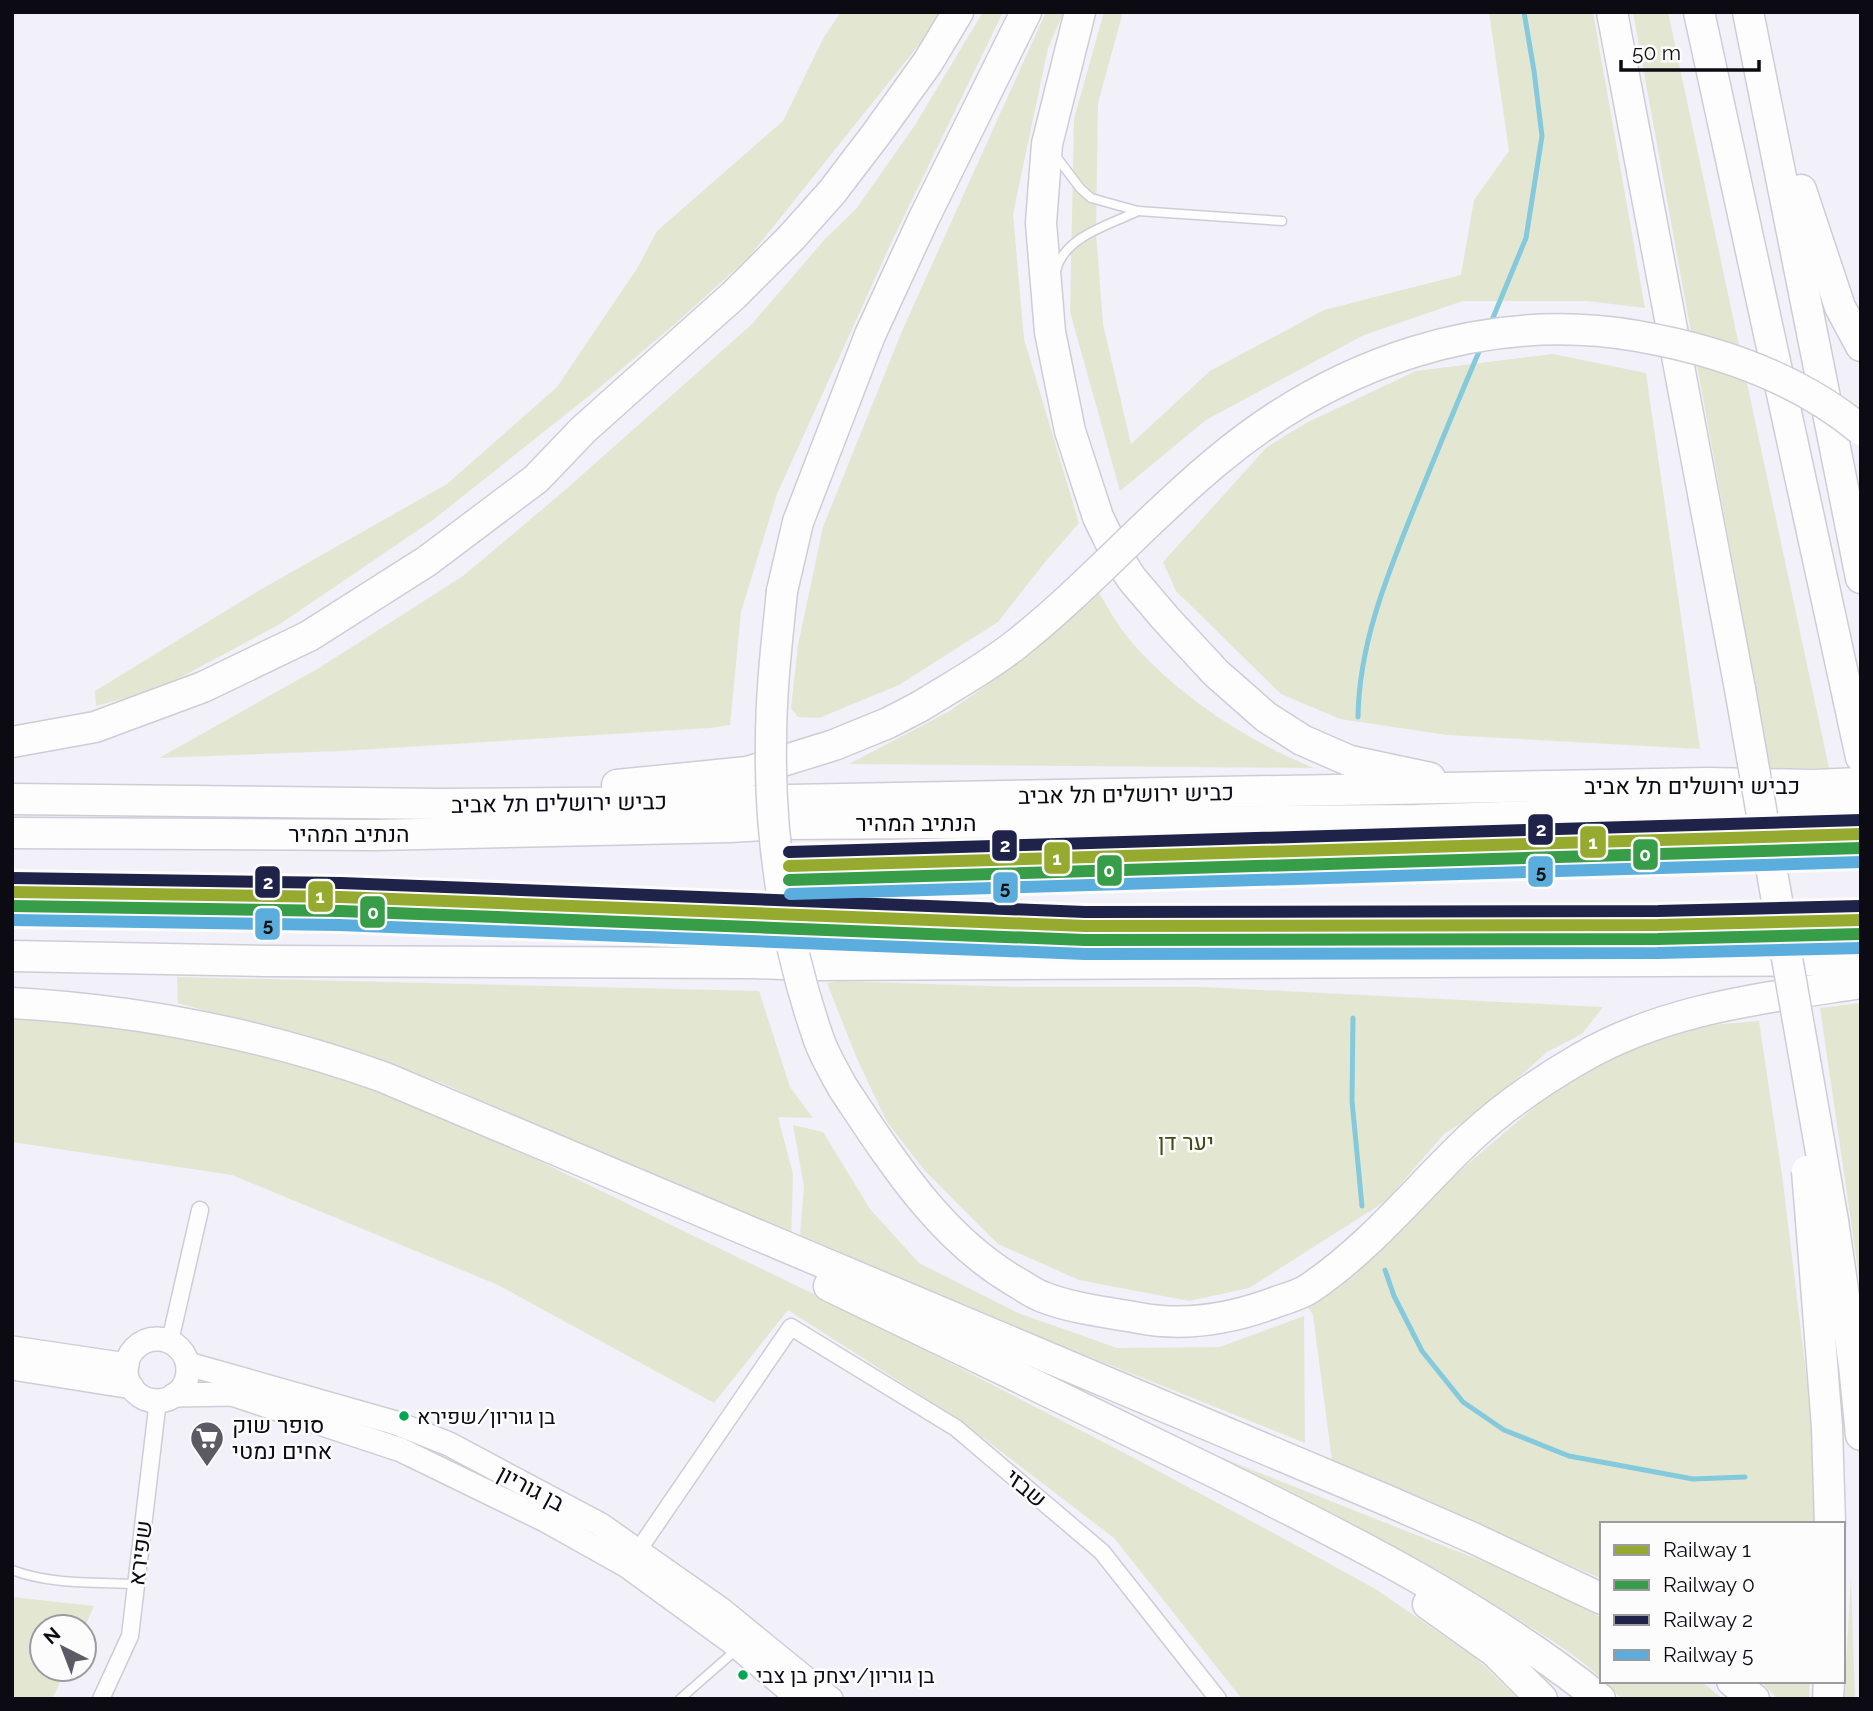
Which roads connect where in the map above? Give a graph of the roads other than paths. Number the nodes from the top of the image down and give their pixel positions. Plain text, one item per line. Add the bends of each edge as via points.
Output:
1 (958, 12) edge
2 (1026, 12) edge
3 (1080, 12) edge
4 (1612, 12) edge
5 (1699, 12) edge
6 (1751, 12) edge
7 (1047, 144) junction
8 (1138, 211) junction
9 (1282, 220) dead end
10 (1048, 308) junction
11 (1861, 346) edge
12 (1861, 430) edge
13 (1861, 578) edge
14 (12, 742) edge
15 (1861, 757) edge
16 (1861, 783) edge
17 (1482, 789) junction
18 (12, 799) edge
19 (439, 804) junction
20 (1861, 805) edge
21 (374, 819) junction
22 (12, 834) edge
23 (12, 956) edge
24 (1861, 960) edge
25 (1861, 983) edge
26 (12, 1003) edge
27 (479, 1117) junction
28 (200, 1210) dead end
29 (1822, 1220) junction
30 (170, 1341) junction
31 (12, 1348) edge
32 (188, 1364) junction
33 (12, 1368) edge
34 (129, 1376) junction
35 (166, 1398) junction
36 (1093, 1413) junction
37 (1861, 1435) edge
38 (1830, 1522) edge
39 (633, 1558) junction
40 (12, 1570) edge
41 (137, 1584) junction
42 (1600, 1598) edge
43 (738, 1648) junction
44 (1734, 1683) edge
45 (102, 1699) edge
46 (680, 1699) edge
47 (799, 1699) edge
48 (831, 1699) edge
49 (1218, 1699) edge
50 (1542, 1699) edge
51 (1600, 1699) edge
52 (1754, 1699) edge

1 - 14 highway via 877,133 791,238 536,479 427,561 309,636 203,687 95,727
2 - 25 highway, bridge via 870,335 798,522 782,591 773,681 777,851 808,1003 820,1043 843,1088 926,1206 999,1272 1043,1297 1162,1322 1196,1323 1307,1291 1377,1235 1471,1138 1539,1084 1582,1057 1692,1012
3 - 7 highway
4 - 29 highway, bridge via 1793,993
5 - 15 highway
6 - 11 highway via 1809,216 1840,307
6 - 13 highway
7 - 8 lane via 1091,198
7 - 10 highway via 1041,223
8 - 9 lane
8 - 10 lane via 1072,243 1058,262
10 - 17 highway via 1070,431 1098,517 1132,579 1166,619 1216,673 1266,717 1302,740 1350,761
12 - 19 highway, bridge via 1802,390 1760,370 1703,350 1647,338 1561,328 1491,333 1428,346 1341,382 1263,425 1215,462 1018,642 888,723 747,772
16 - 17 highway, כביש ירושלים תל אביב
17 - 19 highway, כביש ירושלים תל אביב
18 - 21 highway, כביש ירושלים תל אביב
19 - 21 highway, כביש ירושלים תל אביב
20 - 21 highway, הנתיב המהיר via 1416,820 729,827
21 - 22 highway, הנתיב המהיר
23 - 24 highway via 810,965
26 - 27 highway via 113,1010 295,1048 383,1077
27 - 36 highway
27 - 42 highway via 1386,1500
28 - 30 street
29 - 37 highway via 1854,1365
29 - 38 highway
30 - 32 street
30 - 34 street via 142,1342 135,1348
31 - 34 street
32 - 35 street via 186,1382
32 - 39 street, בן גוריון via 396,1423 449,1444 601,1525
33 - 34 street
34 - 35 street via 141,1396
35 - 39 street, בן גוריון via 232,1394 401,1450
35 - 41 street, שפירא
36 - 50 highway via 1420,1598 1494,1651
36 - 51 highway via 1334,1532 1474,1609
39 - 43 street, בן גוריון
39 - 48 street, בן גוריון via 722,1609
39 - 49 street, שבזי via 791,1327 956,1428 1102,1552
40 - 41 lane via 65,1581
41 - 45 street, שפירא via 130,1636
43 - 46 lane
43 - 47 street, בן גוריון
44 - 52 highway

